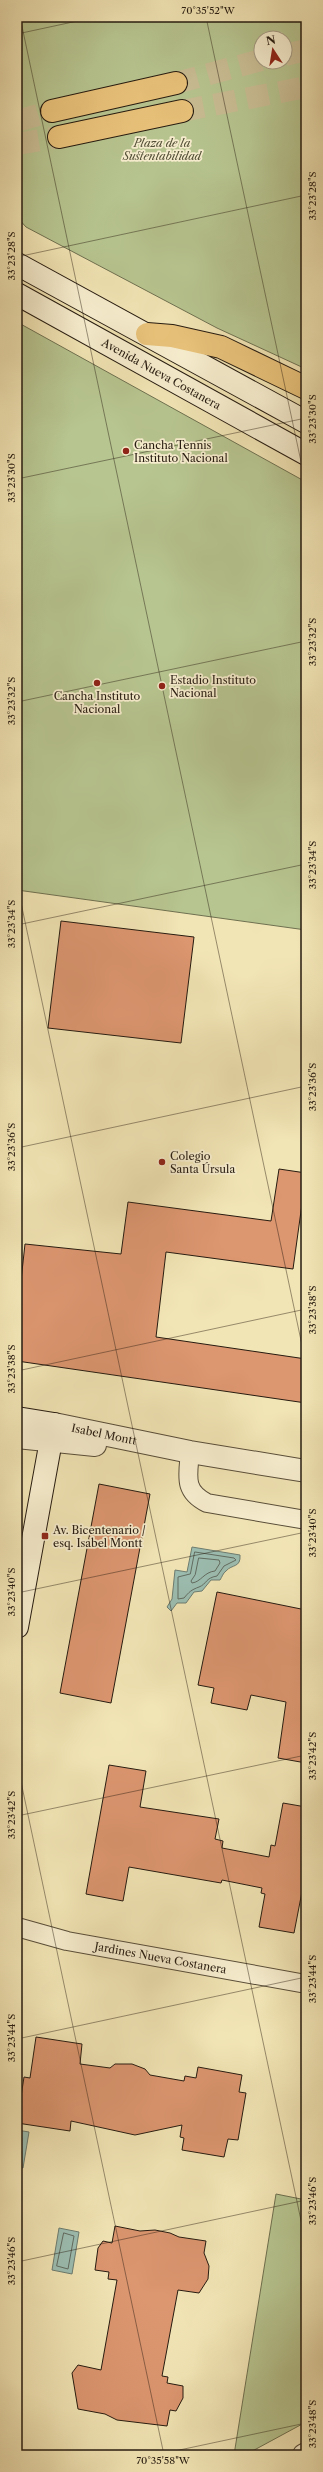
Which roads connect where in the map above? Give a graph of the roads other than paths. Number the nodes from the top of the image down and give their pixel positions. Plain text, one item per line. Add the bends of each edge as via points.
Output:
1 (176, 83) tunnel mouth
2 (52, 111) tunnel mouth
3 (182, 111) tunnel mouth
4 (59, 137) tunnel mouth
5 (21, 264) edge
6 (17, 294) edge
7 (147, 334) junction
8 (306, 388) edge
9 (306, 422) edge
10 (306, 454) edge
11 (17, 1418) edge
12 (53, 1433) junction
13 (17, 1437) edge
14 (190, 1452) junction
15 (306, 1471) edge
16 (306, 1520) edge
17 (17, 1627) edge
18 (17, 1927) edge
19 (306, 1984) edge

1 - 2 highway
3 - 4 highway
5 - 7 main road
6 - 10 main road, Avenida Nueva Costanera
7 - 8 highway via 172,336 221,347
7 - 9 main road
11 - 12 main road, Isabel Montt
12 - 13 main road, Isabel Montt
12 - 14 main road, Isabel Montt
12 - 17 main road
14 - 15 main road, Isabel Montt
14 - 16 street via 190,1486 195,1497 207,1503
18 - 19 street, Jardines Nueva Costanera via 67,1941

